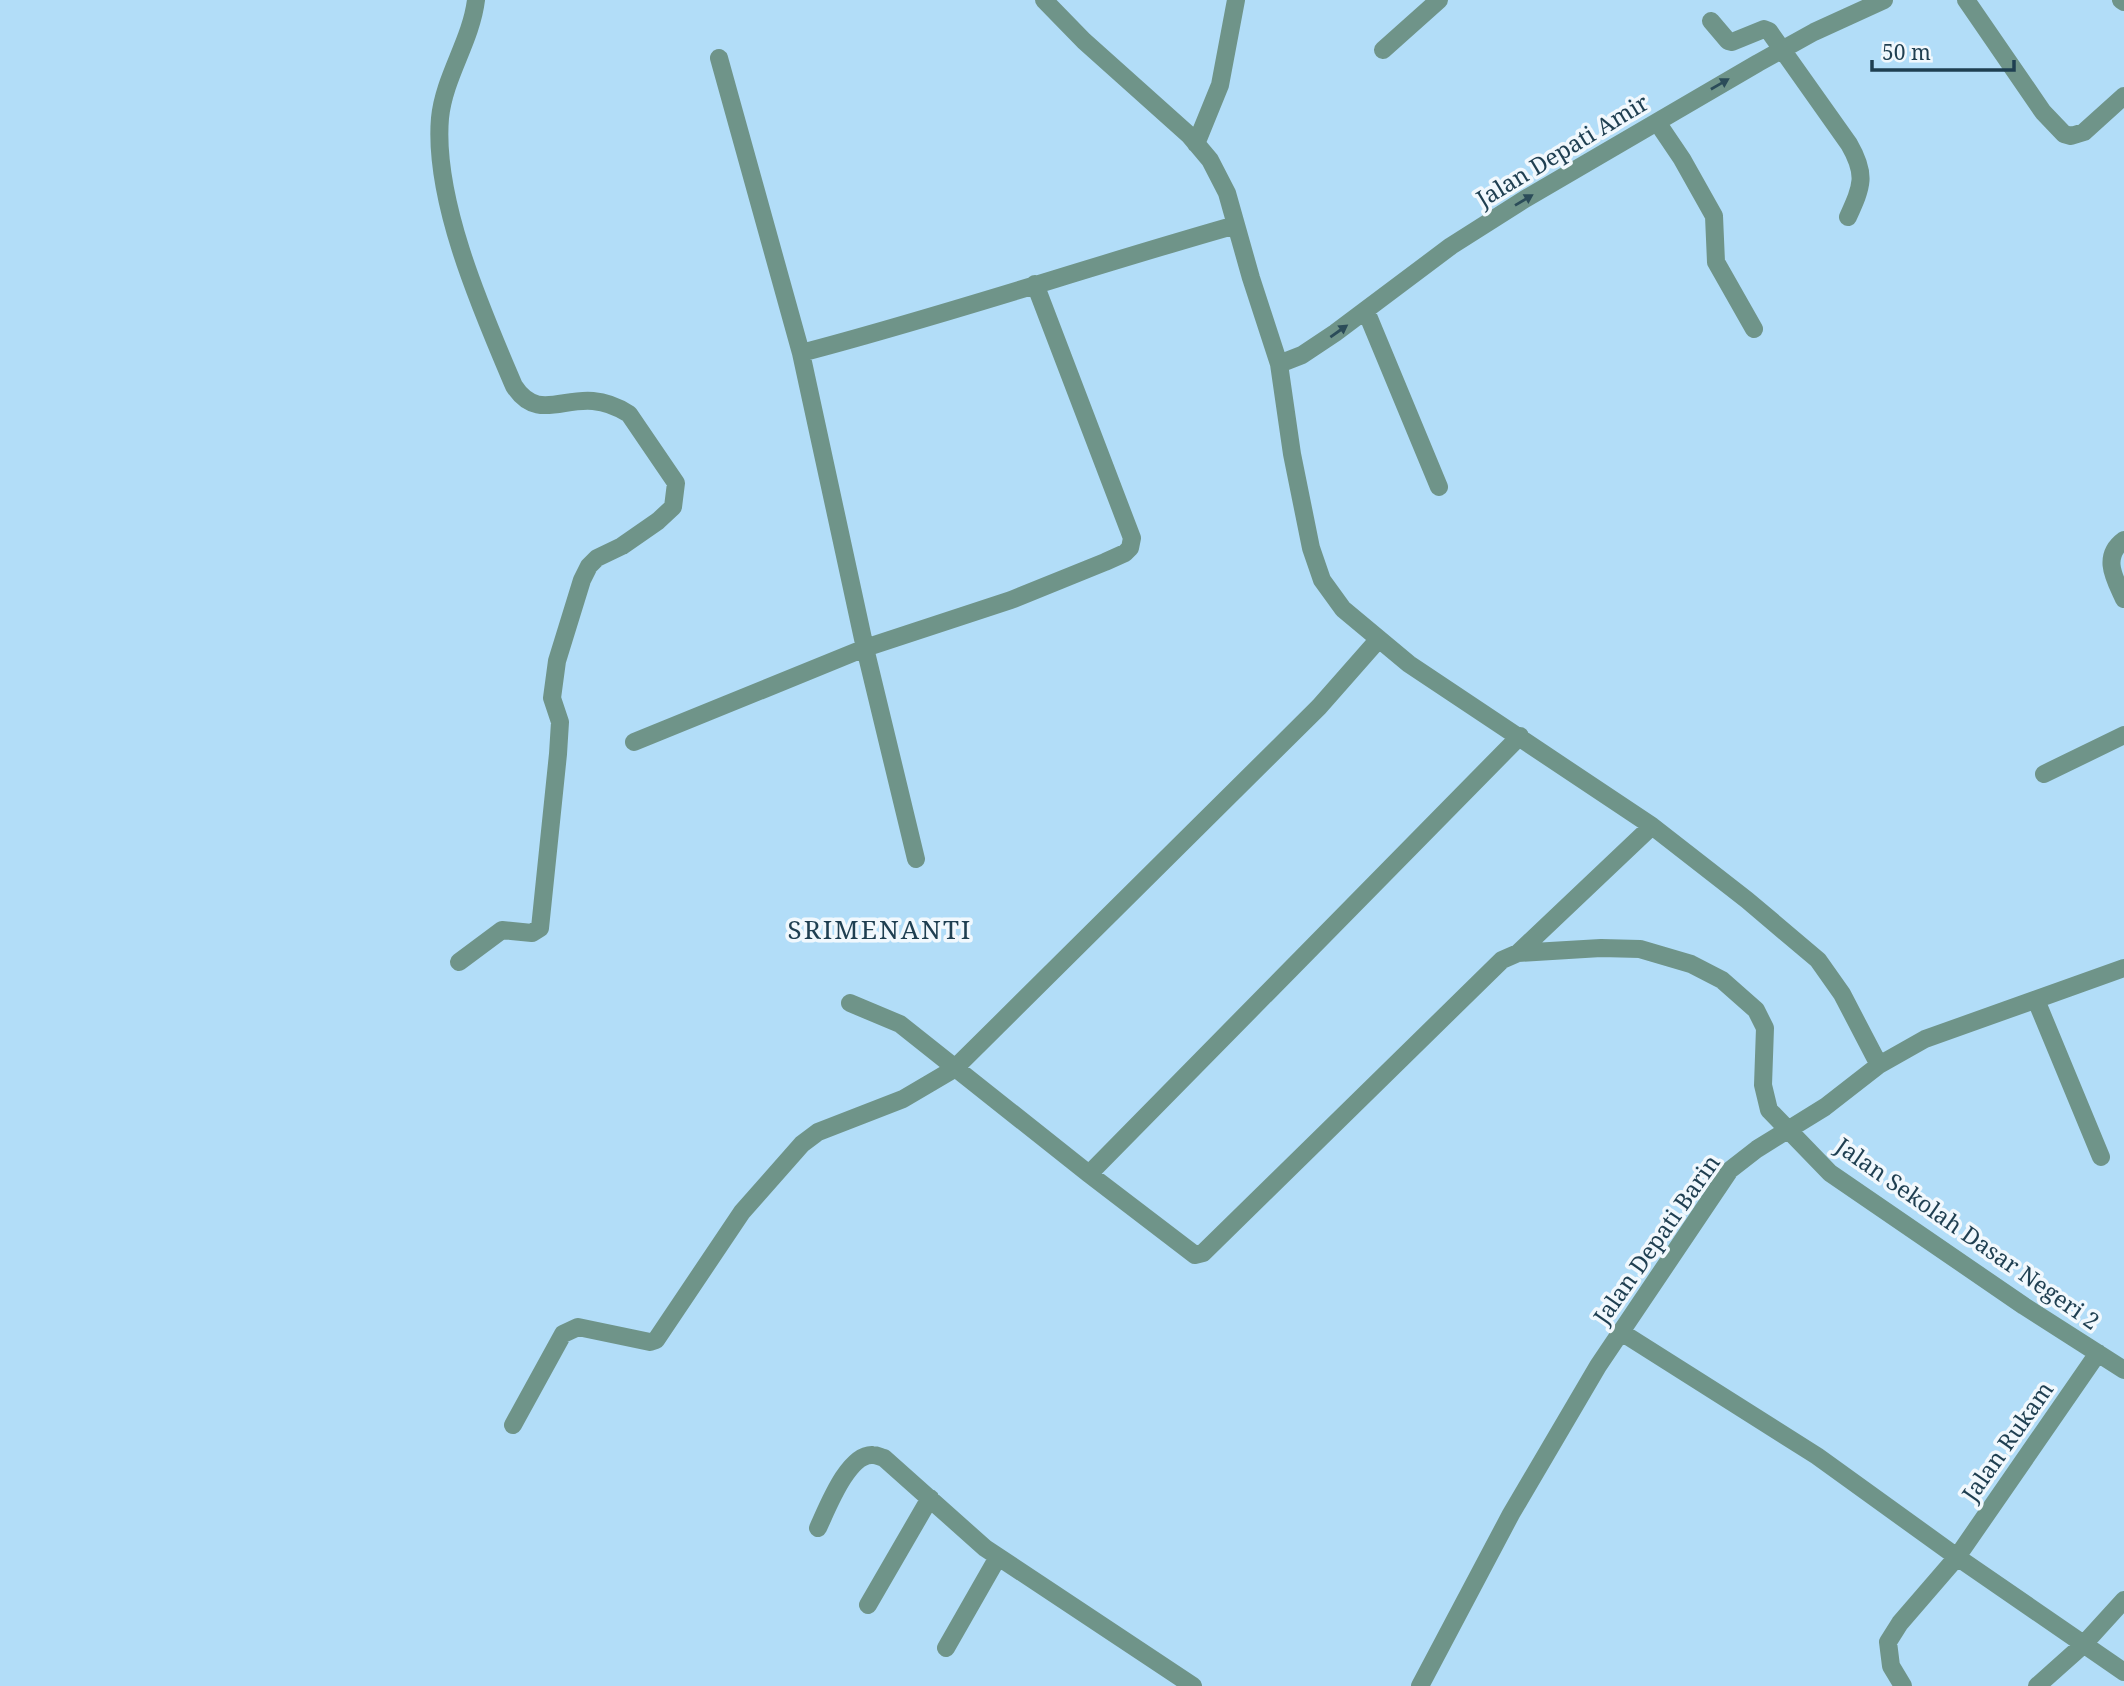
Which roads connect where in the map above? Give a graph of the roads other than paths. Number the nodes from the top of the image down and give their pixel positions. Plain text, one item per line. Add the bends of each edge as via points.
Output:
1 (476, 0) edge
2 (1044, 0) edge
3 (1236, 0) edge
4 (1440, 0) edge
5 (1884, 0) edge
6 (1966, 0) edge
7 (1711, 21) dead end
8 (1383, 50) dead end
9 (1782, 50) junction
10 (719, 58) dead end
11 (2124, 96) edge
12 (1657, 122) junction
13 (1196, 144) junction
14 (1849, 217) dead end
15 (1236, 225) junction
16 (1035, 284) junction
17 (1366, 311) junction
18 (1754, 329) dead end
19 (801, 353) junction
20 (1279, 364) junction
21 (1439, 486) dead end
22 (2124, 540) edge
23 (2124, 599) edge
24 (1378, 640) junction
25 (865, 648) junction
26 (1520, 736) junction
27 (2124, 736) edge
28 (634, 742) dead end
29 (2044, 774) dead end
30 (1652, 826) junction
31 (916, 859) dead end
32 (1518, 953) junction
33 (459, 962) dead end
34 (2124, 968) edge
35 (2036, 1000) junction
36 (850, 1003) dead end
37 (1879, 1065) junction
38 (954, 1069) junction
39 (1789, 1130) junction
40 (2101, 1157) dead end
41 (1088, 1174) junction
42 (1621, 1332) junction
43 (2098, 1353) junction
44 (2124, 1370) edge
45 (513, 1425) dead end
46 (930, 1498) junction
47 (818, 1528) dead end
48 (998, 1557) junction
49 (1957, 1557) junction
50 (2124, 1600) edge
51 (868, 1605) dead end
52 (2083, 1645) junction
53 (946, 1648) dead end
54 (2124, 1672) edge
55 (1899, 1685) edge
56 (1193, 1686) edge
57 (1420, 1686) edge
58 (2037, 1686) edge

1 - 33 street via 445,91 440,163 458,239 487,322 522,398 544,406 584,400 617,407 629,414 676,483 673,507 589,566 557,661 552,698 560,722 558,754 540,928 533,933 502,930
2 - 13 street
3 - 13 street via 1220,85
4 - 8 street
5 - 9 street, Jalan Depati Amir
6 - 11 street via 2043,112 2064,134 2084,132
7 - 9 street via 1732,43 1765,29
12 -> 9 street, Jalan Depati Amir
9 - 14 street via 1859,163 1862,185
10 - 19 street
17 -> 12 street, Jalan Depati Amir via 1451,246
12 - 18 street via 1714,216 1717,262
13 - 15 street via 1227,193
15 - 16 street
15 - 20 street
16 - 19 street
16 - 25 street via 1132,538 1130,548 1011,600
20 -> 17 street, Jalan Depati Amir via 1302,355
17 - 21 street
19 - 25 street
20 - 24 street via 1292,454 1322,580 1343,610
22 - 23 street via 2114,549 2112,561
24 - 26 street
24 - 38 street via 1320,707
25 - 28 street
25 - 31 street
26 - 30 street
26 - 41 street
27 - 29 street
30 - 32 street
30 - 37 street via 1818,960 1842,994
32 - 39 street, Jalan Sekolah Dasar Negeri 2 via 1640,949 1691,964 1722,980 1761,1018 1766,1102
32 - 41 street via 1502,960 1200,1254 1191,1254
34 - 35 street, Jalan Depati Barin
35 - 37 street, Jalan Depati Barin via 1925,1040
35 - 40 street
36 - 38 street via 900,1024
37 - 39 street, Jalan Depati Barin
38 - 41 street
38 - 45 street via 903,1099 818,1132 802,1144 741,1212 656,1340 578,1327 563,1334
39 - 42 street, Jalan Depati Barin via 1730,1170
39 - 43 street, Jalan Sekolah Dasar Negeri 2 via 1830,1173
42 - 49 street via 1817,1456
42 - 57 street, Jalan Depati Barin via 1511,1514
43 - 44 street, Jalan Sekolah Dasar Negeri 2
43 - 49 street, Jalan Rukam
46 - 47 street via 884,1458 873,1454 850,1468
46 - 48 street
46 - 51 street
48 - 53 street
48 - 56 street
49 - 52 street
49 - 55 street, Jalan Rukam via 1888,1642
50 - 52 street
52 - 54 street
52 - 58 street

